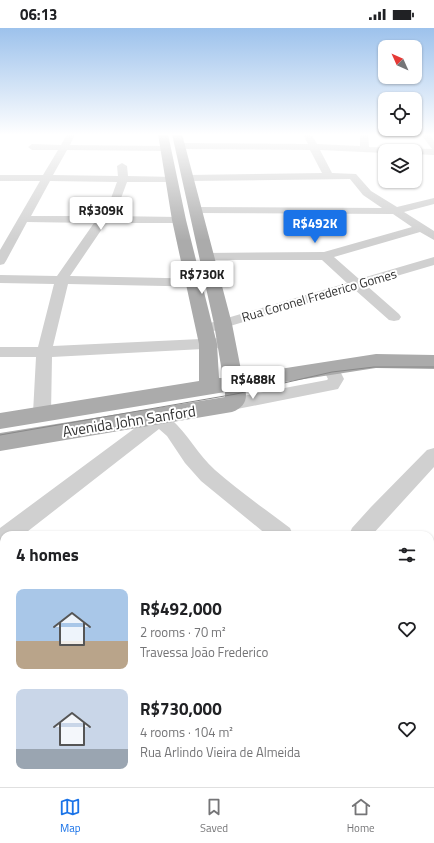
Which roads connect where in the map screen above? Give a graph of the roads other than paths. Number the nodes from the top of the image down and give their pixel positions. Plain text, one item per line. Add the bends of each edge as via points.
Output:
1 (53, 169) edge
2 (122, 169) edge
3 (170, 169) edge
4 (185, 169) edge
5 (325, 169) edge
6 (348, 169) edge
7 (352, 169) edge
8 (187, 173) junction
9 (170, 174) junction
10 (329, 177) junction
11 (0, 178) edge
12 (47, 179) junction
13 (123, 179) junction
14 (434, 201) edge
15 (195, 210) junction
16 (395, 211) junction
17 (24, 219) junction
18 (104, 219) junction
19 (179, 220) junction
20 (422, 228) junction
21 (434, 236) edge
22 (207, 256) junction
23 (325, 256) junction
24 (0, 261) edge
25 (434, 261) edge
26 (0, 273) edge
27 (64, 277) junction
28 (192, 278) junction
29 (0, 279) edge
30 (212, 279) junction
31 (358, 284) junction
32 (394, 317) dead end
33 (223, 324) junction
34 (204, 329) junction
35 (227, 342) junction
36 (208, 344) junction
37 (0, 352) edge
38 (44, 352) junction
39 (434, 362) edge
40 (210, 388) junction
41 (233, 394) junction
42 (42, 413) junction
43 (162, 418) junction
44 (0, 421) edge
45 (0, 442) edge
46 (434, 455) edge
47 (12, 531) edge
48 (278, 531) edge
49 (362, 531) edge

1 - 12 street
2 - 13 street
3 - 9 main road
4 - 8 main road
5 - 10 street
6 - 10 street
7 - 16 street via 367,193
8 - 9 main road
8 - 10 street
8 - 15 main road
9 - 13 street
9 - 19 main road
11 - 12 street
12 - 13 street
12 - 17 street
13 - 18 street via 118,195
14 - 16 street
15 - 16 street
15 - 22 main road
16 - 20 street
17 - 18 street
17 - 24 street
18 - 19 street
18 - 27 street
19 - 28 main road
20 - 21 street
20 - 23 street
22 - 23 street
22 - 30 main road
23 - 31 street
25 - 31 street, Rua Coronel Frederico Gomes
26 - 27 street
27 - 28 street
27 - 29 street
27 - 38 street
28 - 30 street
28 - 34 main road
30 - 33 main road
31 - 32 street
31 - 33 street, Rua Coronel Frederico Gomes
33 - 34 street, Rua Coronel Frederico Gomes
33 - 35 main road
34 - 36 main road
35 - 36 street
35 - 41 main road
36 - 38 street
36 - 40 main road
37 - 38 street
38 - 42 street
39 - 41 main road, Avenida John Sanford via 376,361 330,367
40 - 41 main road, Avenida John Sanford
40 - 42 main road, Avenida John Sanford
41 - 43 main road, Avenida John Sanford
42 - 44 main road, Avenida John Sanford
43 - 45 main road, Avenida John Sanford
43 - 47 street
43 - 48 street via 208,475
46 - 49 street

